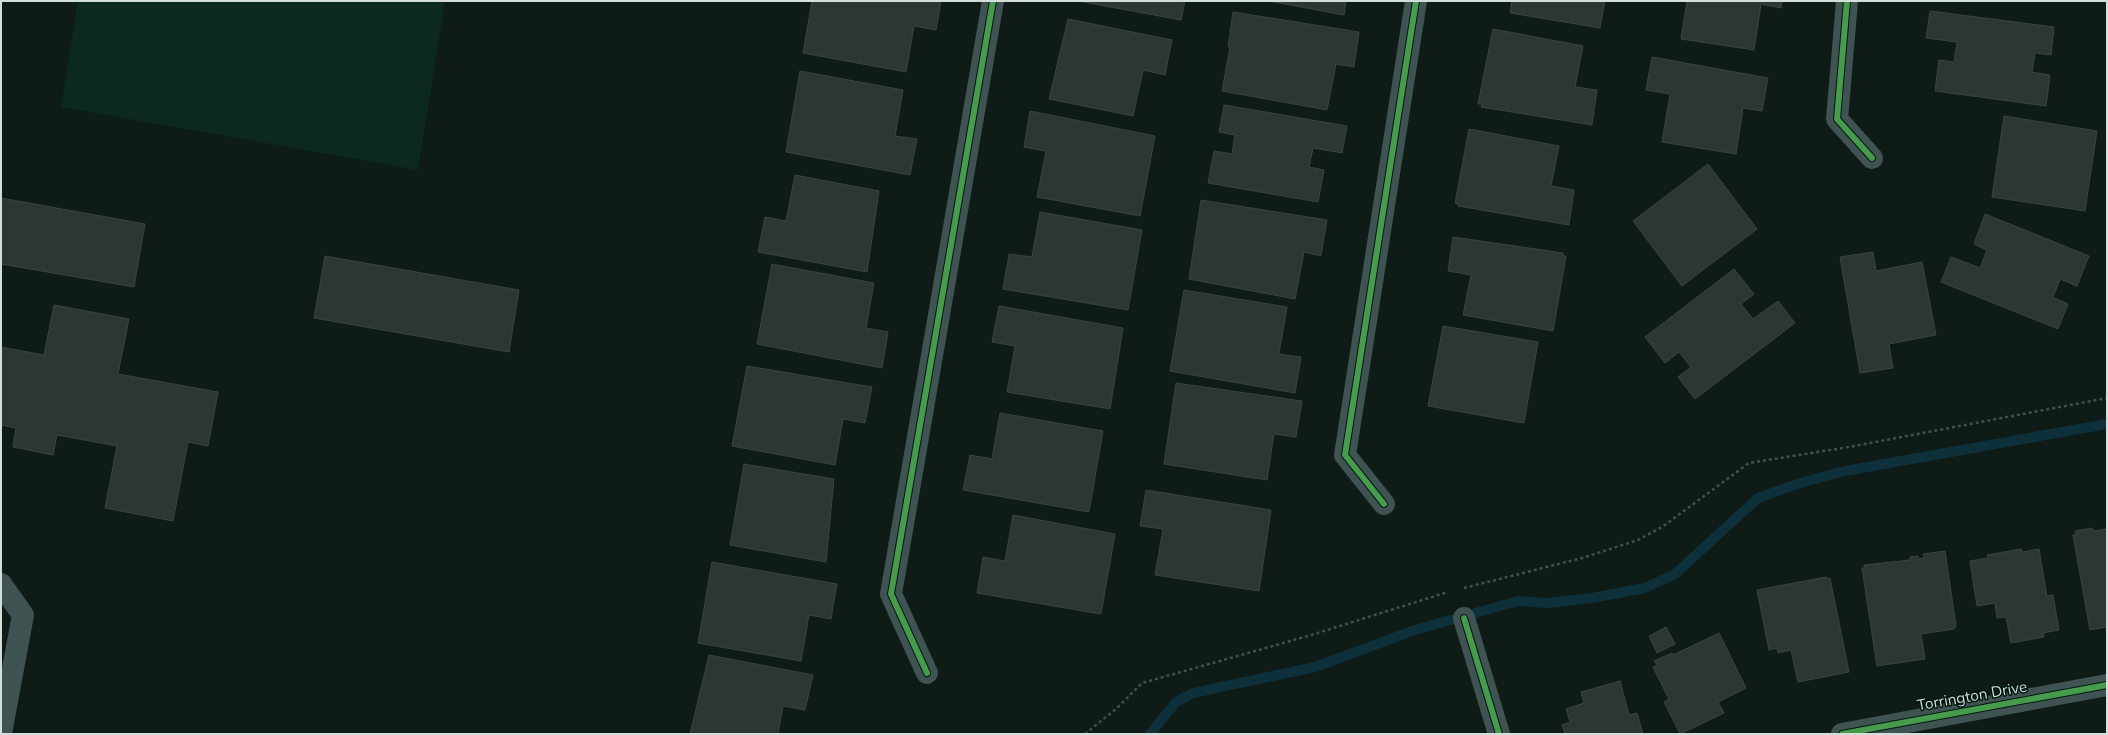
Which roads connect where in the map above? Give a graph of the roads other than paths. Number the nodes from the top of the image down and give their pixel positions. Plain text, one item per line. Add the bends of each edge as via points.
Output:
1 (993, 1) edge
2 (1416, 1) edge
3 (1847, 1) edge
4 (1872, 158) dead end
5 (1384, 504) dead end
6 (1, 584) edge
7 (1464, 618) dead end
8 (7, 664) edge
9 (927, 673) dead end
10 (2107, 685) edge
11 (1, 733) edge
12 (1499, 734) edge
13 (1842, 734) edge

1 - 9 street via 891,594
2 - 5 street via 1345,455
3 - 4 street via 1837,118
6 - 8 street via 23,615
7 - 12 street
8 - 11 street
10 - 13 street, Torrington Drive

